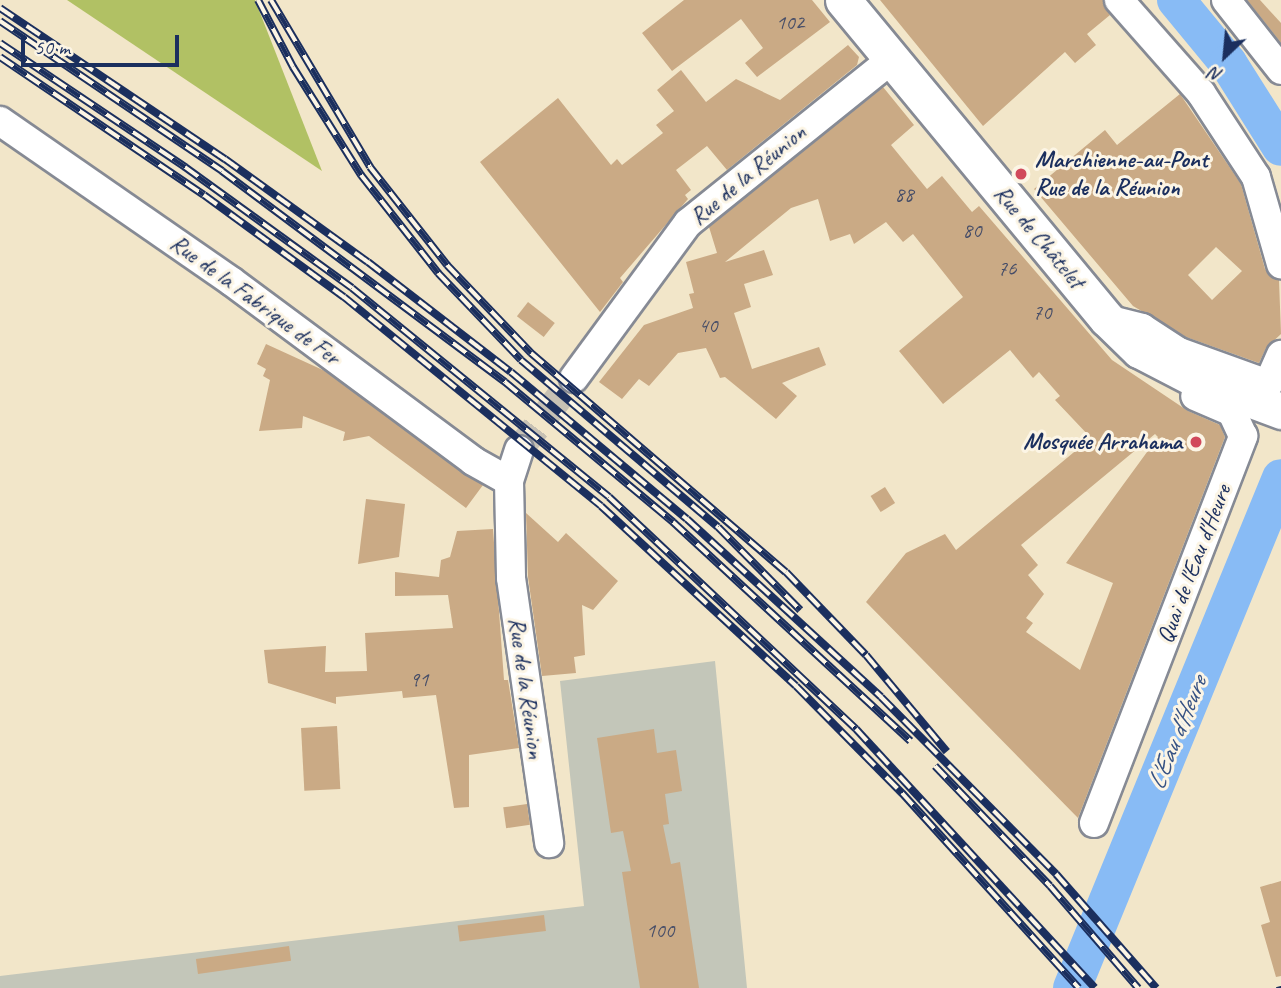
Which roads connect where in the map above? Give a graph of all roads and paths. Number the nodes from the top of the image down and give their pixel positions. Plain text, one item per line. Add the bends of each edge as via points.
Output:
1 (844, 0) edge
2 (1119, 0) edge
3 (1226, 0) edge
4 (892, 59) junction
5 (1281, 69) edge
6 (0, 121) edge
7 (1281, 264) edge
8 (1107, 319) junction
9 (1139, 350) junction
10 (1281, 355) edge
11 (574, 378) tunnel mouth
12 (1274, 401) edge
13 (519, 450) tunnel mouth
14 (509, 481) junction
15 (1094, 823) dead end
16 (549, 843) dead end

1 - 4 main road, Rue de Châtelet
2 - 7 street via 1201,93 1256,177
3 - 5 street
4 - 8 main road, Rue de Châtelet
4 - 11 street, Rue de la Réunion via 688,223
6 - 14 street, Rue de la Fabrique de Fer via 231,281 473,461
8 - 9 main road, Rue de Châtelet
8 - 12 street via 1142,328
9 - 12 main road, Rue de Châtelet via 1195,379
9 - 15 street, Quai de l'Eau d'Heure via 1179,389 1232,412 1243,436
10 - 12 street
13 - 14 street, Rue de la Réunion
14 - 16 street, Rue de la Réunion via 518,639

